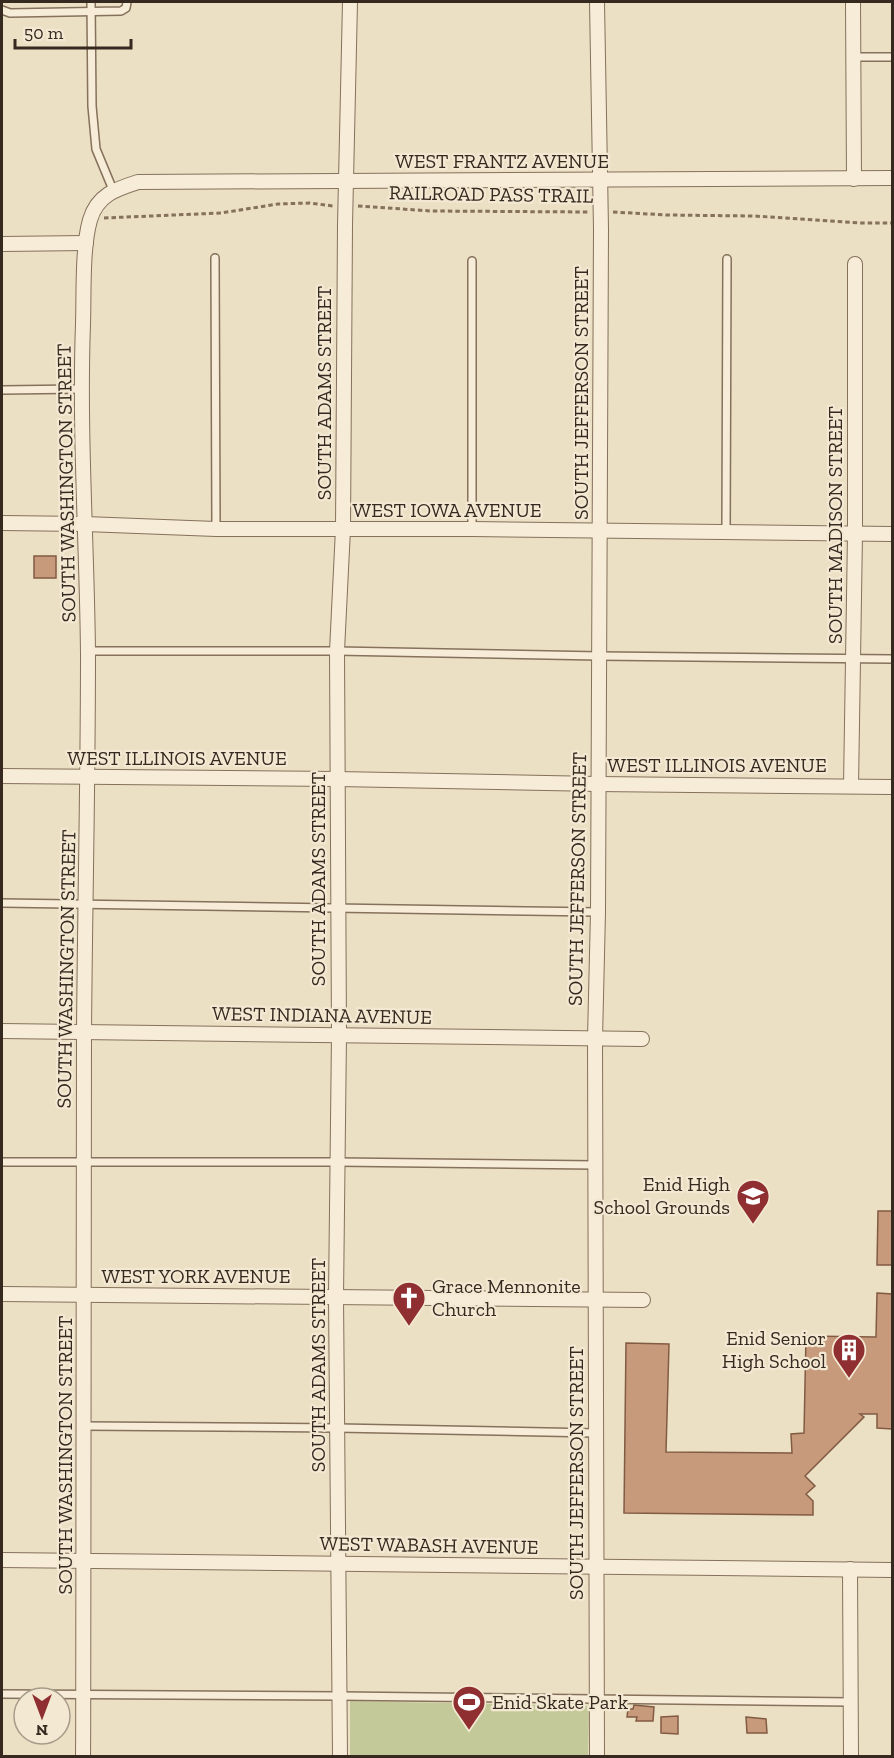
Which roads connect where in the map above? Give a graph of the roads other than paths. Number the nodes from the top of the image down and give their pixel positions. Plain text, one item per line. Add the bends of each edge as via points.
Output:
1 (91, 2) edge
2 (127, 2) edge
3 (350, 2) edge
4 (597, 2) edge
5 (853, 2) edge
6 (2, 10) edge
7 (91, 11) junction
8 (854, 57) junction
9 (892, 57) edge
10 (892, 178) edge
11 (600, 179) junction
12 (854, 179) junction
13 (347, 181) junction
14 (112, 190) junction
15 (86, 243) junction
16 (2, 244) edge
17 (215, 258) dead end
18 (727, 259) dead end
19 (472, 261) dead end
20 (855, 264) dead end
21 (81, 389) junction
22 (2, 390) edge
23 (2, 523) edge
24 (85, 524) junction
25 (216, 529) junction
26 (343, 529) junction
27 (472, 529) junction
28 (600, 531) junction
29 (726, 532) junction
30 (855, 534) junction
31 (892, 534) edge
32 (88, 651) junction
33 (337, 651) junction
34 (599, 656) junction
35 (853, 658) junction
36 (892, 659) edge
37 (2, 776) edge
38 (87, 777) junction
39 (337, 779) junction
40 (597, 784) junction
41 (851, 786) junction
42 (892, 787) edge
43 (2, 903) edge
44 (86, 904) junction
45 (338, 909) junction
46 (598, 912) junction
47 (2, 1031) edge
48 (84, 1031) junction
49 (339, 1034) junction
50 (595, 1039) junction
51 (642, 1039) dead end
52 (2, 1162) edge
53 (84, 1162) junction
54 (338, 1162) junction
55 (595, 1165) junction
56 (2, 1294) edge
57 (84, 1295) junction
58 (336, 1296) junction
59 (595, 1300) junction
60 (643, 1300) dead end
61 (83, 1426) junction
62 (338, 1428) junction
63 (596, 1433) junction
64 (2, 1560) edge
65 (85, 1561) junction
66 (339, 1564) junction
67 (597, 1567) junction
68 (850, 1569) junction
69 (892, 1570) edge
70 (2, 1694) edge
71 (84, 1694) junction
72 (340, 1696) junction
73 (597, 1700) junction
74 (851, 1702) junction
75 (83, 1756) edge
76 (340, 1756) edge
77 (597, 1756) edge
78 (851, 1756) edge

1 - 7 lane
2 - 7 lane via 121,11
3 - 13 street, SOUTH ADAMS STREET
4 - 11 street, SOUTH JEFFERSON STREET
5 - 8 street
6 - 7 lane
7 - 14 lane via 96,148
8 - 9 lane
8 - 12 street
10 - 12 street, WEST FRANTZ AVENUE
11 - 12 street, WEST FRANTZ AVENUE
11 - 13 street, WEST FRANTZ AVENUE
11 - 28 street, SOUTH JEFFERSON STREET
13 - 14 street, WEST FRANTZ AVENUE via 138,182
13 - 26 street, SOUTH ADAMS STREET
14 - 15 street, SOUTH WASHINGTON STREET via 96,206
15 - 16 street
15 - 21 street, SOUTH WASHINGTON STREET
17 - 25 lane
18 - 29 lane
19 - 27 lane
20 - 30 street, SOUTH MADISON STREET
21 - 22 lane
21 - 24 street, SOUTH WASHINGTON STREET
23 - 24 street, WEST IOWA AVENUE
24 - 25 street, WEST IOWA AVENUE
24 - 32 street, SOUTH WASHINGTON STREET
25 - 26 street, WEST IOWA AVENUE
26 - 27 street, WEST IOWA AVENUE
26 - 33 street, SOUTH ADAMS STREET
27 - 28 street, WEST IOWA AVENUE
28 - 29 street, WEST IOWA AVENUE
28 - 34 street, SOUTH JEFFERSON STREET
29 - 30 street, WEST IOWA AVENUE
30 - 31 street, WEST IOWA AVENUE
30 - 35 street, SOUTH MADISON STREET
32 - 33 lane
32 - 38 street, SOUTH WASHINGTON STREET
33 - 34 lane
33 - 39 street, SOUTH ADAMS STREET
34 - 35 lane
34 - 40 street, SOUTH JEFFERSON STREET
35 - 36 lane
35 - 41 street, SOUTH MADISON STREET
37 - 38 street, WEST ILLINOIS AVENUE
38 - 39 street, WEST ILLINOIS AVENUE
38 - 44 street, SOUTH WASHINGTON STREET
39 - 40 street, WEST ILLINOIS AVENUE
39 - 45 street, SOUTH ADAMS STREET
40 - 41 street, WEST ILLINOIS AVENUE
40 - 46 street, SOUTH JEFFERSON STREET
41 - 42 street, WEST ILLINOIS AVENUE
43 - 44 lane
44 - 45 lane
44 - 48 street, SOUTH WASHINGTON STREET
45 - 46 lane
45 - 49 street, SOUTH ADAMS STREET
46 - 50 street, SOUTH JEFFERSON STREET
47 - 48 street, WEST INDIANA AVENUE
48 - 49 street, WEST INDIANA AVENUE
48 - 53 street, SOUTH WASHINGTON STREET
49 - 50 street, WEST INDIANA AVENUE
49 - 54 street, SOUTH ADAMS STREET
50 - 51 street, WEST INDIANA AVENUE
50 - 55 street, SOUTH JEFFERSON STREET
52 - 53 lane
53 - 54 lane
53 - 57 street, SOUTH WASHINGTON STREET
54 - 55 lane
54 - 58 street, SOUTH ADAMS STREET
55 - 59 street, SOUTH JEFFERSON STREET
56 - 57 street, WEST YORK AVENUE
57 - 58 street, WEST YORK AVENUE
57 - 61 street, SOUTH WASHINGTON STREET
58 - 59 street, WEST YORK AVENUE
58 - 62 street, SOUTH ADAMS STREET
59 - 60 street, WEST YORK AVENUE
59 - 63 street, SOUTH JEFFERSON STREET
61 - 62 lane
61 - 65 street, SOUTH WASHINGTON STREET
62 - 63 lane
62 - 66 street, SOUTH ADAMS STREET
63 - 67 street, SOUTH JEFFERSON STREET
64 - 65 street, WEST WABASH AVENUE
65 - 66 street, WEST WABASH AVENUE
65 - 71 street, SOUTH WASHINGTON STREET
66 - 67 street, WEST WABASH AVENUE
66 - 72 street, SOUTH ADAMS STREET
67 - 68 street, WEST WABASH AVENUE
67 - 73 street, SOUTH JEFFERSON STREET
68 - 69 street, WEST WABASH AVENUE
68 - 74 street
70 - 71 lane
71 - 72 lane
71 - 75 street, SOUTH WASHINGTON STREET
72 - 73 lane
72 - 76 street, SOUTH ADAMS STREET
73 - 74 lane
73 - 77 street, SOUTH JEFFERSON STREET
74 - 78 street

